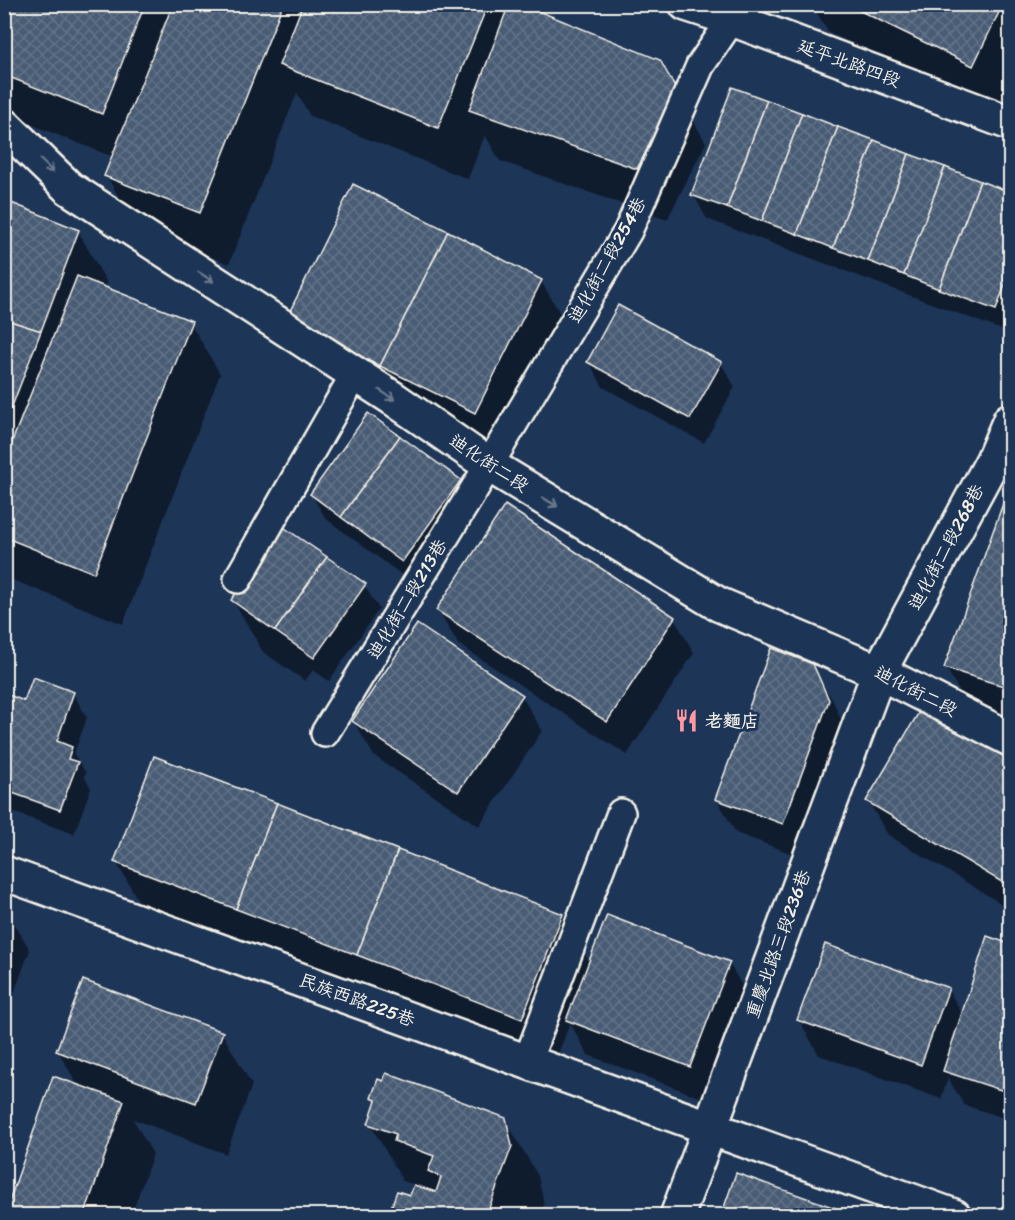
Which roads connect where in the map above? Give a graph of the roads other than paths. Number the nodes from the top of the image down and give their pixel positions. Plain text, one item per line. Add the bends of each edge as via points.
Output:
1 (686, 4) edge
2 (734, 12) edge
3 (1011, 123) edge
4 (4, 125) edge
5 (355, 374) junction
6 (1011, 420) edge
7 (489, 465) junction
8 (238, 579) dead end
9 (879, 672) junction
10 (326, 733) dead end
11 (1011, 739) edge
12 (621, 813) dead end
13 (4, 873) edge
14 (527, 1062) junction
15 (709, 1128) junction
16 (677, 1215) edge
17 (954, 1215) edge

1 - 2 street, 延平北路四段
2 - 3 street, 延平北路四段
2 - 7 lane, 迪化街二段254巷 via 700,66 628,231
4 -> 5 street, 迪化街二段 via 69,188
5 -> 7 street, 迪化街二段
5 - 8 lane
6 - 9 street, 迪化街二段268巷
7 -> 9 street, 迪化街二段 via 718,604
7 - 10 lane, 迪化街二段213巷
9 - 11 street, 迪化街二段
9 - 15 street, 重慶北路三段236巷
12 - 14 lane
13 - 14 street, 民族西路225巷
14 - 15 street, 民族西路225巷
15 - 16 street, 重慶北路三段236巷
15 - 17 street, 民族西路225巷

